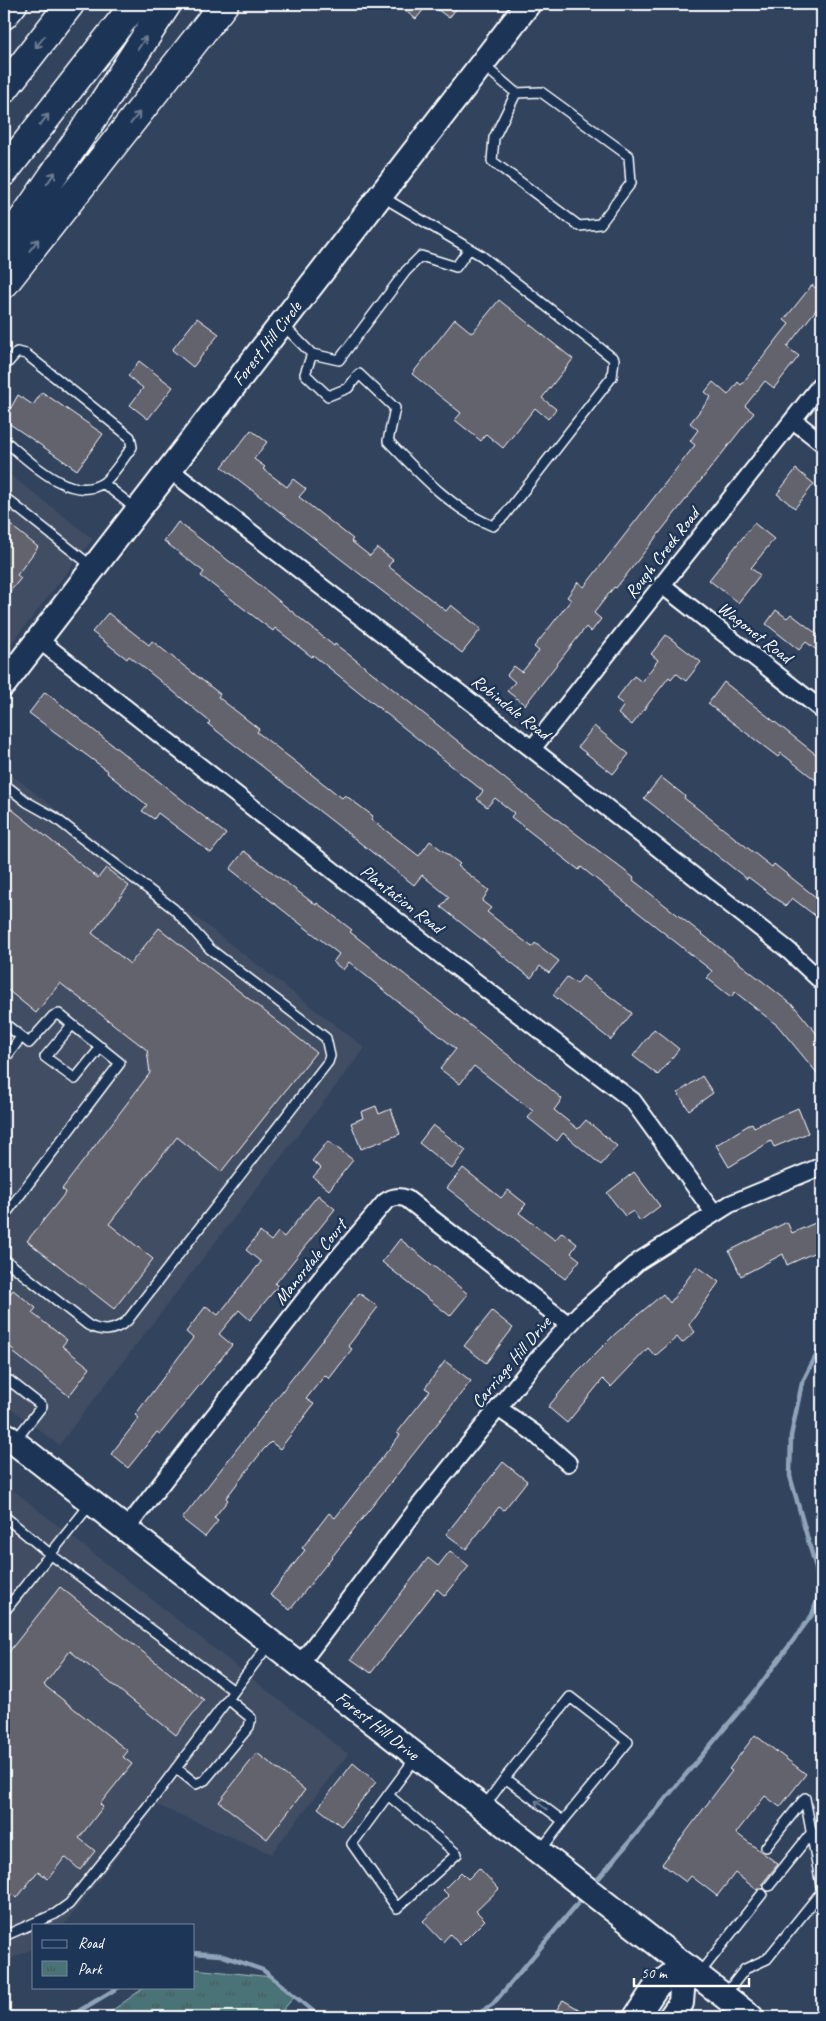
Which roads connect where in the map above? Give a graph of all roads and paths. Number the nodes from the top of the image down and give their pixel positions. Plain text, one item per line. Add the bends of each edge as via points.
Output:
1 (13, 4) edge
2 (70, 4) edge
3 (135, 4) edge
4 (166, 4) edge
5 (224, 4) edge
6 (528, 4) edge
7 (4, 15) edge
8 (482, 64) junction
9 (4, 89) edge
10 (516, 93) junction
11 (4, 172) edge
12 (381, 196) junction
13 (4, 247) edge
14 (469, 249) junction
15 (4, 284) edge
16 (282, 324) junction
17 (312, 354) junction
18 (4, 366) edge
19 (822, 383) edge
20 (793, 420) junction
21 (4, 440) edge
22 (822, 443) edge
23 (170, 470) junction
24 (103, 483) junction
25 (4, 497) edge
26 (138, 511) junction
27 (94, 568) junction
28 (662, 585) junction
29 (39, 640) junction
30 (4, 684) edge
31 (822, 710) edge
32 (532, 749) junction
33 (4, 784) edge
34 (822, 982) edge
35 (4, 1024) edge
36 (72, 1024) junction
37 (21, 1037) junction
38 (101, 1047) junction
39 (4, 1060) edge
40 (822, 1166) edge
41 (714, 1214) junction
42 (4, 1216) edge
43 (7, 1262) edge
44 (4, 1273) edge
45 (569, 1325) junction
46 (6, 1382) edge
47 (498, 1408) junction
48 (9, 1438) edge
49 (568, 1463) dead end
50 (92, 1502) junction
51 (4, 1516) edge
52 (126, 1529) junction
53 (50, 1554) junction
54 (4, 1612) edge
55 (271, 1642) junction
56 (300, 1664) junction
57 (234, 1690) junction
58 (228, 1699) junction
59 (417, 1756) junction
60 (176, 1768) junction
61 (505, 1778) junction
62 (388, 1795) junction
63 (483, 1808) junction
64 (563, 1822) junction
65 (812, 1832) junction
66 (766, 1848) dead end
67 (540, 1852) junction
68 (769, 1886) dead end
69 (762, 1894) dead end
70 (4, 1936) edge
71 (691, 1970) junction
72 (724, 1996) junction
73 (636, 2017) edge
74 (671, 2017) edge
75 (751, 2017) edge

1 - 7 highway
2 -> 9 highway
11 -> 3 highway
13 -> 4 highway
15 -> 5 highway
6 - 8 street, Forest Hill Circle
8 - 10 lane
8 - 12 street, Forest Hill Circle
10 - 10 lane via 494,138 492,161 579,226 600,224 632,183 628,156 541,92
12 - 14 lane
12 - 16 street, Forest Hill Circle
14 - 17 lane via 456,267 421,256 339,360
14 - 17 lane via 614,358 612,377 493,526 475,519 417,471 388,441 395,408 359,374 348,388 328,396 305,374
16 - 17 lane
16 - 23 street, Forest Hill Circle
18 - 24 lane via 17,352 26,354 130,437 132,447
19 - 20 street, Rough Creek Road
20 - 22 street
20 - 28 street, Rough Creek Road
21 - 24 lane via 49,476 70,487 82,489
23 - 26 street, Forest Hill Circle
23 - 32 street, Robindale Road
24 - 26 lane
25 - 27 lane
26 - 27 street, Forest Hill Circle
27 - 29 street, Forest Hill Circle
28 - 31 street, Wagonet Road
28 - 32 street, Rough Creek Road
29 - 30 street, Forest Hill Circle
29 - 41 street, Plantation Road via 447,960 633,1101
32 - 34 street, Robindale Road via 788,950
33 - 43 lane via 54,817 174,909 210,949 326,1038 330,1056 122,1325 96,1330
35 - 37 lane
36 - 37 lane via 56,1014 32,1042
36 - 38 lane
36 - 38 lane via 45,1057 74,1079
37 - 39 lane
38 - 42 lane via 118,1060 119,1067
40 - 41 street, Carriage Hill Drive via 730,1204
41 - 45 street, Carriage Hill Drive via 639,1261
43 - 44 lane
45 - 47 street, Carriage Hill Drive
45 - 52 street, Manordale Court via 407,1199 400,1196 391,1198 384,1202 326,1272
46 - 48 lane via 42,1406
47 - 49 street via 534,1433
47 - 56 street, Carriage Hill Drive via 419,1506
48 - 50 street, Forest Hill Drive
50 - 52 street, Forest Hill Drive
50 - 53 lane
51 - 53 lane
52 - 55 street, Forest Hill Drive
53 - 54 lane
53 - 57 lane
55 - 56 street, Forest Hill Drive
55 - 57 lane
56 - 59 street, Forest Hill Drive
57 - 58 lane
58 - 60 lane
58 - 60 lane via 251,1718 250,1727 205,1780 196,1784
59 - 62 lane
59 - 63 street, Forest Hill Drive
60 - 70 lane via 69,1904 55,1914
61 - 63 lane
64 -> 61 lane
61 - 64 lane via 570,1697 628,1742
62 - 62 lane via 457,1854 398,1908 352,1844
63 - 67 street, Forest Hill Drive
64 - 67 lane
65 - 66 lane via 805,1798
65 - 68 lane
65 - 72 lane via 822,1891 768,1959 745,1969
67 - 71 street, Forest Hill Drive
69 - 71 lane
71 - 72 street, Forest Hill Drive
71 - 73 street via 656,1987
71 - 74 street via 681,2003
72 - 75 street, Forest Hill Drive

